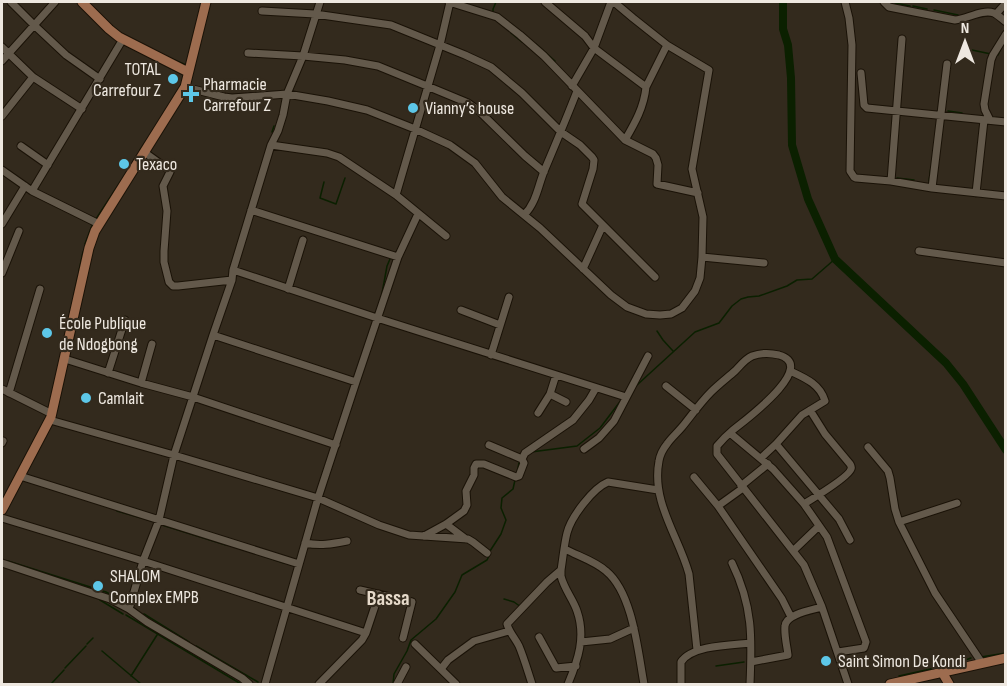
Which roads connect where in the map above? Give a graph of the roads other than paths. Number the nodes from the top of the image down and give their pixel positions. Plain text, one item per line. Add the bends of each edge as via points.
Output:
1 (11, 2) edge
2 (55, 2) edge
3 (82, 2) edge
4 (206, 2) edge
5 (320, 2) edge
6 (449, 2) edge
7 (545, 2) edge
8 (613, 2) edge
9 (845, 2) edge
10 (884, 2) edge
11 (1005, 3) edge
12 (262, 11) dead end
13 (996, 14) junction
14 (315, 15) junction
15 (1005, 22) edge
16 (34, 26) junction
17 (1005, 34) edge
18 (123, 39) junction
19 (902, 39) dead end
20 (440, 45) junction
21 (667, 45) junction
22 (2, 47) edge
23 (594, 48) junction
24 (8, 52) junction
25 (249, 53) dead end
26 (303, 56) junction
27 (2, 61) edge
28 (947, 64) dead end
29 (188, 72) junction
30 (861, 73) dead end
31 (33, 77) junction
32 (100, 79) junction
33 (428, 86) junction
34 (184, 87) junction
35 (646, 87) junction
36 (574, 89) junction
37 (287, 94) junction
38 (82, 109) junction
39 (897, 111) junction
40 (941, 115) junction
41 (2, 116) edge
42 (987, 120) junction
43 (1005, 122) edge
44 (415, 129) junction
45 (561, 132) junction
46 (625, 140) junction
47 (271, 145) junction
48 (21, 147) dead end
49 (144, 152) junction
50 (48, 165) junction
51 (2, 170) edge
52 (544, 172) junction
53 (891, 181) junction
54 (25, 186) junction
55 (932, 188) junction
56 (32, 191) junction
57 (698, 193) junction
58 (976, 193) junction
59 (396, 195) junction
60 (1005, 196) edge
61 (251, 210) junction
62 (418, 214) junction
63 (524, 215) junction
64 (2, 224) edge
65 (99, 224) junction
66 (603, 225) junction
67 (19, 231) dead end
68 (446, 236) dead end
69 (303, 240) dead end
70 (919, 251) dead end
71 (398, 257) junction
72 (702, 257) junction
73 (764, 263) dead end
74 (1005, 263) edge
75 (584, 269) junction
76 (232, 270) junction
77 (2, 273) edge
78 (656, 276) dead end
79 (232, 280) junction
80 (40, 289) dead end
81 (288, 289) junction
82 (509, 297) dead end
83 (461, 310) dead end
84 (377, 318) junction
85 (125, 320) dead end
86 (500, 325) junction
87 (213, 335) junction
88 (152, 345) dead end
89 (491, 355) junction
90 (648, 356) dead end
91 (65, 359) junction
92 (790, 371) junction
93 (108, 373) junction
94 (556, 375) junction
95 (356, 382) junction
96 (141, 383) junction
97 (666, 386) dead end
98 (596, 388) junction
99 (2, 389) edge
100 (9, 393) junction
101 (550, 394) junction
102 (194, 398) junction
103 (626, 398) junction
104 (566, 402) dead end
105 (696, 410) junction
106 (810, 410) junction
107 (538, 413) dead end
108 (51, 417) junction
109 (730, 433) junction
110 (776, 444) junction
111 (336, 445) junction
112 (489, 445) dead end
113 (868, 447) dead end
114 (584, 448) dead end
115 (174, 455) junction
116 (761, 458) junction
117 (522, 459) junction
118 (768, 464) junction
119 (20, 476) junction
120 (694, 477) dead end
121 (742, 487) junction
122 (658, 490) junction
123 (819, 494) junction
124 (318, 498) junction
125 (957, 503) dead end
126 (804, 504) junction
127 (718, 506) junction
128 (2, 510) edge
129 (2, 518) edge
130 (159, 520) junction
131 (899, 522) junction
132 (446, 525) junction
133 (819, 526) junction
134 (421, 537) junction
135 (850, 540) dead end
136 (347, 541) dead end
137 (473, 542) junction
138 (305, 543) junction
139 (565, 549) junction
140 (794, 550) junction
141 (487, 553) dead end
142 (143, 561) junction
143 (2, 563) edge
144 (732, 563) dead end
145 (299, 564) junction
146 (561, 570) junction
147 (360, 590) dead end
148 (379, 594) junction
149 (822, 606) junction
150 (287, 608) junction
151 (129, 609) junction
152 (791, 617) junction
153 (634, 628) junction
154 (509, 631) junction
155 (366, 633) junction
156 (539, 637) dead end
157 (403, 639) dead end
158 (581, 642) junction
159 (750, 643) junction
160 (415, 644) dead end
161 (697, 650) junction
162 (838, 652) junction
163 (1005, 658) edge
164 (750, 662) junction
165 (982, 663) junction
166 (576, 666) junction
167 (406, 667) dead end
168 (441, 669) junction
169 (942, 672) junction
170 (249, 684) edge
171 (265, 684) edge
172 (319, 684) edge
173 (397, 684) edge
174 (456, 684) edge
175 (532, 684) edge
176 (568, 684) edge
177 (644, 684) edge
178 (681, 684) edge
179 (750, 684) edge
180 (848, 684) edge
181 (890, 684) edge
182 (949, 684) edge

1 - 16 street
2 - 16 street
3 - 18 main road
4 - 29 main road
5 - 14 street
6 - 20 street
6 - 36 street via 502,20 544,56
7 - 23 street
8 - 21 street
8 - 23 street
9 - 53 street via 852,45 850,171 856,178
10 - 13 street via 889,7 955,20 984,12
11 - 13 street
12 - 14 street
13 - 15 street
14 - 20 street via 394,26
14 - 26 street
16 - 24 street
16 - 32 street
17 - 42 street via 991,60 984,104
18 - 29 main road
18 - 32 street
19 - 39 street
20 - 33 street
20 - 45 street via 496,70
21 - 35 street
21 - 57 street via 709,70 693,164
22 - 24 street
23 - 35 street
23 - 36 street
24 - 27 street
24 - 31 street
25 - 26 street
26 - 33 street via 374,65
26 - 37 street
28 - 40 street
29 - 34 main road
30 - 39 street via 865,107
31 - 38 street
31 - 41 street
32 - 38 street
33 - 44 street
33 - 52 street via 478,110
34 - 37 street via 232,98
34 - 49 main road
35 - 46 street via 639,116
36 - 45 street
36 - 46 street
37 - 44 street via 367,110
37 - 47 street
38 - 50 street
39 - 40 street
39 - 53 street
40 - 42 street
40 - 55 street
42 - 43 street
42 - 58 street
44 - 59 street
44 - 63 street via 471,159 502,197
45 - 52 street
45 - 66 street via 594,160 582,204
46 - 57 street via 656,158 657,184
47 - 59 street via 332,154
47 - 61 street
48 - 50 street
49 - 65 main road
49 - 79 street via 170,172 164,186 164,262 169,282 178,286
50 - 56 street
51 - 54 street
52 - 63 street via 533,206
53 - 55 street
54 - 56 street
54 - 64 street
55 - 58 street
56 - 65 street
57 - 72 street via 703,217
58 - 60 street
59 - 62 street
61 - 71 street
61 - 76 street
62 - 68 street
62 - 71 street
63 - 75 street
65 - 91 main road via 89,248
66 - 75 street
66 - 78 street
67 - 77 street
69 - 81 street
70 - 74 street
71 - 84 street
72 - 73 street
72 - 75 street via 700,278 690,300 671,314 646,314 627,307
76 - 79 street
76 - 81 street
79 - 87 street
80 - 100 street
81 - 84 street
82 - 86 street
83 - 86 street
84 - 89 street
84 - 95 street
85 - 93 street
86 - 89 street
87 - 95 street
87 - 102 street
88 - 96 street
89 - 94 street
90 - 103 street
91 - 93 street
91 - 108 main road
92 - 105 street via 789,361 783,356 753,356
92 - 106 street via 811,382 825,398
92 - 109 street via 779,389
93 - 96 street
94 - 98 street
94 - 101 street
95 - 111 street
96 - 102 street
97 - 105 street
98 - 103 street
98 - 117 street via 573,420 527,451
99 - 100 street
100 - 108 street
101 - 104 street
101 - 107 street
102 - 111 street
102 - 115 street
103 - 114 street via 614,421
105 - 122 street via 661,454
106 - 110 street
106 - 123 street via 852,467
108 - 115 street
108 - 119 main road
109 - 116 street
109 - 121 street via 716,450
110 - 116 street
110 - 123 street
111 - 124 street
112 - 117 street
113 - 131 street via 888,471
115 - 124 street
115 - 130 street
116 - 118 street
117 - 132 street via 524,464 518,477 477,464 466,491 466,508
118 - 121 street
118 - 126 street
119 - 128 main road
119 - 130 street
120 - 127 street
121 - 127 street
121 - 140 street
122 - 139 street via 615,482 602,485 589,496 570,526
122 - 161 street via 689,574
123 - 126 street
123 - 135 street via 843,524
124 - 134 street via 379,525
124 - 138 street
125 - 131 street
126 - 133 street
127 - 152 street
129 - 142 street
130 - 142 street
130 - 145 street
131 - 165 street via 940,602
132 - 134 street
132 - 137 street
133 - 140 street
133 - 162 street via 831,545 866,642 864,648
134 - 137 street via 463,538
136 - 138 street via 327,545
137 - 141 street
138 - 145 street
139 - 146 street
139 - 153 street via 606,571 615,581
140 - 149 street
142 - 150 street
142 - 151 street
143 - 151 street via 103,596
144 - 159 street via 747,601
145 - 150 street
146 - 154 street via 508,622
146 - 158 street via 562,581 577,611
147 - 148 street
148 - 155 street
148 - 157 street via 412,602
149 - 152 street
149 - 162 street
150 - 155 street
150 - 171 street
151 - 170 street
152 - 164 street via 785,627 788,655
153 - 158 street via 605,640
153 - 177 street
154 - 168 street via 474,641
154 - 175 street
155 - 172 street
156 - 166 street via 556,668
158 - 166 street
159 - 161 street
159 - 164 street
160 - 168 street
161 - 178 street via 681,662
162 - 180 street
163 - 165 main road
164 - 179 street
165 - 169 main road
166 - 176 street
167 - 173 street
168 - 174 street
169 - 181 main road
169 - 182 main road

